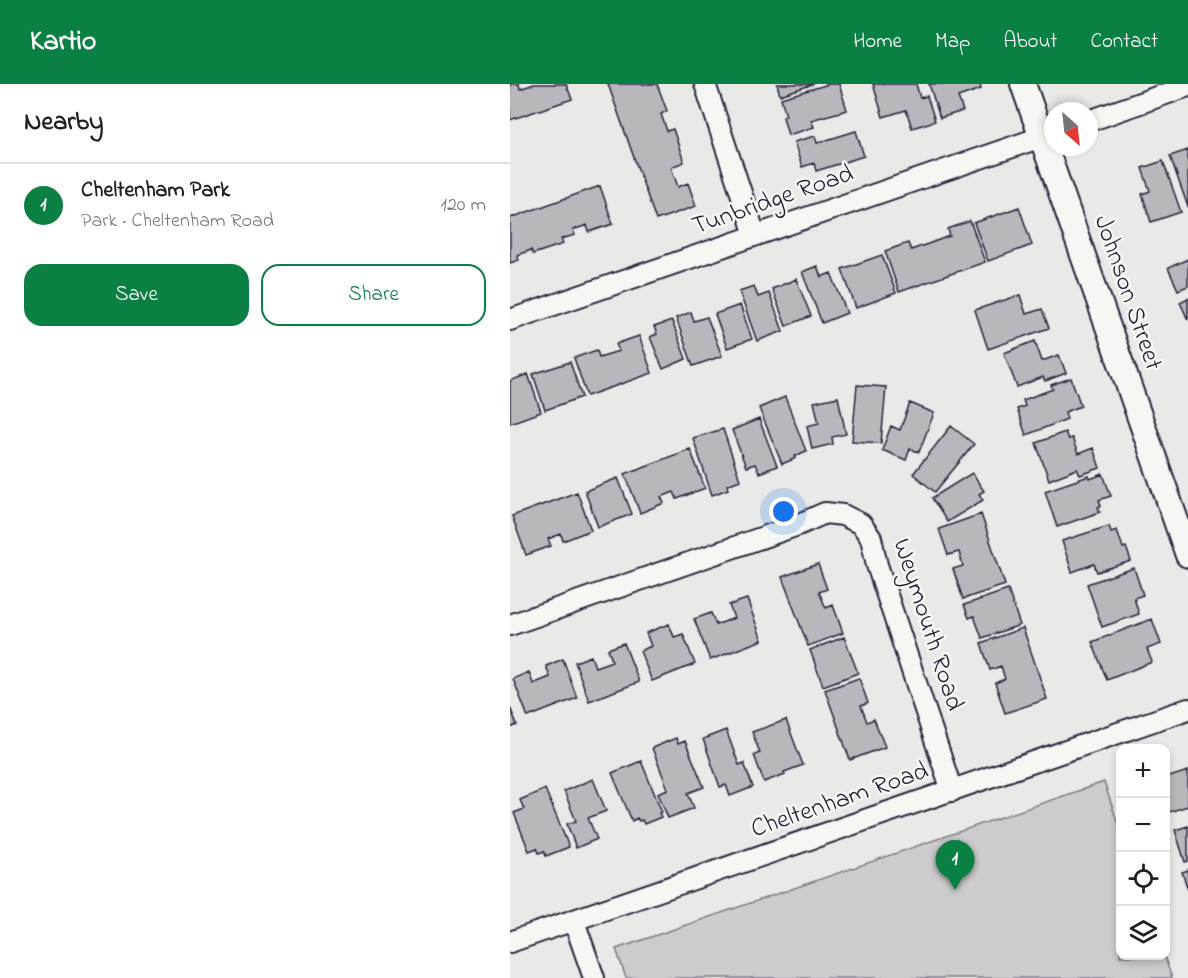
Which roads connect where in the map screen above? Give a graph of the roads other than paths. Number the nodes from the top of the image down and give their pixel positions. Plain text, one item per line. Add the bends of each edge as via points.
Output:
1 (705, 84) edge
2 (1023, 84) edge
3 (1188, 87) edge
4 (1098, 118) edge
5 (1044, 129) edge
6 (1044, 136) edge
7 (1054, 156) edge
8 (756, 235) junction
9 (510, 320) edge
10 (1188, 555) edge
11 (510, 625) edge
12 (1188, 710) edge
13 (952, 791) junction
14 (574, 921) junction
15 (510, 942) edge
16 (594, 978) edge

1 - 8 street
2 - 5 street, Johnson Street
3 - 4 street
6 - 8 street, Tunbridge Road
7 - 10 street, Johnson Street
8 - 9 street, Tunbridge Road
11 - 13 street, Weymouth Road via 825,513 843,515 861,524 871,538
12 - 13 street, Cheltenham Road
13 - 14 street, Cheltenham Road
14 - 15 street, Cheltenham Road
14 - 16 street

